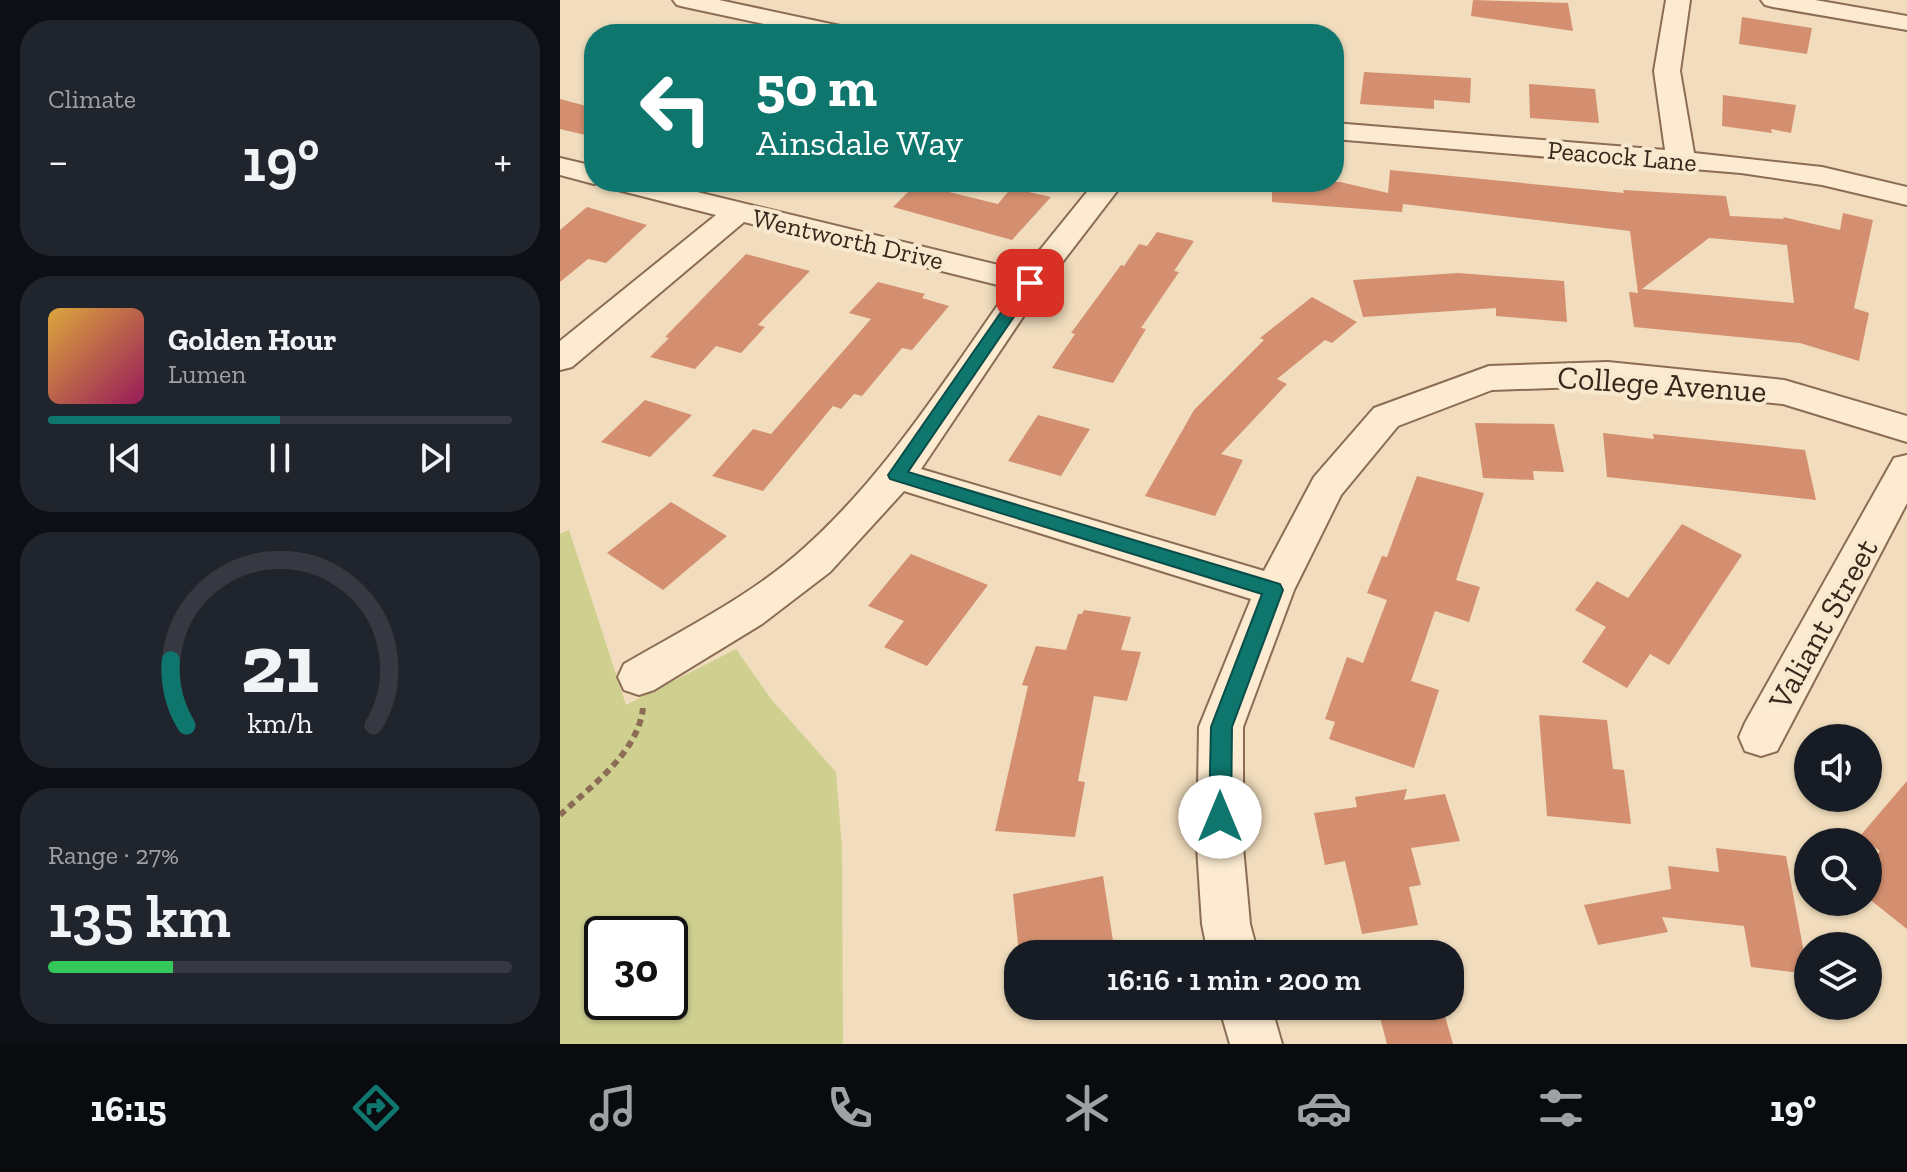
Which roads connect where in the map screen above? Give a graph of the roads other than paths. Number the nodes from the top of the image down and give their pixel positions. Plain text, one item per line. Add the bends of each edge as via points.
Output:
1 (685, 0) edge
2 (1678, 0) edge
3 (1773, 0) edge
4 (1907, 23) edge
5 (798, 24) edge
6 (1344, 132) edge
7 (1681, 161) junction
8 (560, 166) edge
9 (584, 172) edge
10 (657, 192) edge
11 (1102, 192) edge
12 (1907, 196) edge
13 (736, 213) junction
14 (1030, 283) junction
15 (560, 359) edge
16 (1907, 429) edge
17 (1907, 468) edge
18 (897, 475) junction
19 (1274, 590) junction
20 (639, 677) road end
21 (1761, 737) dead end
22 (1230, 940) edge
23 (1249, 1020) edge
24 (1256, 1044) edge

1 - 5 street
2 - 7 street via 1667,71
3 - 4 street
6 - 7 street, Peacock Lane
7 - 12 street, Peacock Lane via 1791,171
8 - 9 street
10 - 13 street, Wentworth Drive
11 - 14 street
13 - 14 street, Wentworth Drive
13 - 15 street
14 - 18 street
16 - 19 street, College Avenue via 1784,392 1608,374 1489,378 1386,417 1327,487
17 - 21 street, Valiant Street
18 - 19 street
18 - 20 street via 816,561 748,612
19 - 22 street, College Avenue via 1221,727 1220,847
23 - 24 street

